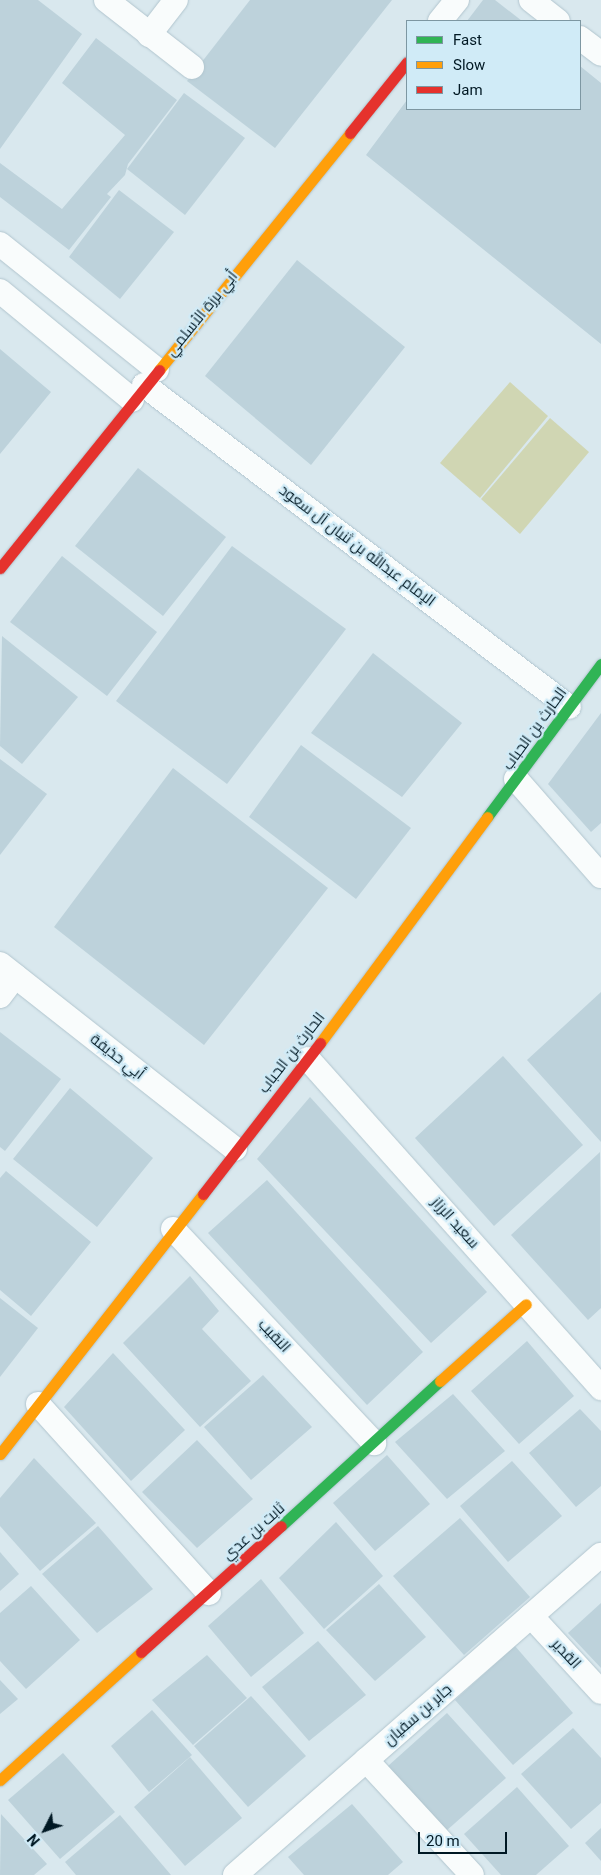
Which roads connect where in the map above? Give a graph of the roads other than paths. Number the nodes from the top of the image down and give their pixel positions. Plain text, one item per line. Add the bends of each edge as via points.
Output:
1 (106, 0) edge
2 (176, 0) edge
3 (458, 0) edge
4 (531, 0) edge
5 (441, 20) edge
6 (557, 20) edge
7 (149, 35) junction
8 (581, 39) edge
9 (601, 54) edge
10 (406, 63) edge
11 (192, 67) dead end
12 (0, 244) edge
13 (0, 291) edge
14 (144, 385) junction
15 (0, 568) edge
16 (601, 664) edge
17 (569, 707) junction
18 (516, 780) junction
19 (601, 876) edge
20 (7, 970) edge
21 (0, 996) edge
22 (308, 1058) junction
23 (235, 1149) junction
24 (173, 1229) junction
25 (526, 1304) junction
26 (601, 1388) edge
27 (38, 1404) junction
28 (374, 1443) junction
29 (0, 1454) edge
30 (601, 1555) edge
31 (209, 1593) junction
32 (531, 1616) junction
33 (601, 1692) edge
34 (366, 1760) junction
35 (0, 1780) edge
36 (235, 1875) edge
37 (472, 1875) edge

1 - 7 street
2 - 7 street
3 - 5 street
4 - 6 street
7 - 11 street
8 - 9 street
10 - 14 street, أبي برزة الأسلمي
12 - 14 street, الإمام عبدالله بن ثنيان آل سعود
13 - 14 street, الإمام عبدالله بن ثنيان آل سعود
14 - 15 street, أبي برزة الأسلمي
14 - 17 street, الإمام عبدالله بن ثنيان آل سعود
16 - 17 street, الحارث بن الحباب
17 - 18 street, الحارث بن الحباب
18 - 19 street
18 - 22 street, الحارث بن الحباب
20 - 21 street
20 - 23 street, أبي حذيفة
22 - 23 street, الحارث بن الحباب
22 - 25 street, سعيد الرزاز
23 - 24 street, الحارث بن الحباب
24 - 27 street, الحارث بن الحباب
24 - 28 street, النقيب
25 - 26 street, سعيد الرزاز
25 - 28 street, ثابت بن عدي
27 - 29 street, الحارث بن الحباب
27 - 31 street
28 - 31 street, ثابت بن عدي
30 - 32 street, جابر بن سفيان
31 - 35 street, ثابت بن عدي
32 - 33 street, القدير
32 - 34 street, جابر بن سفيان
34 - 36 street, جابر بن سفيان
34 - 37 street

